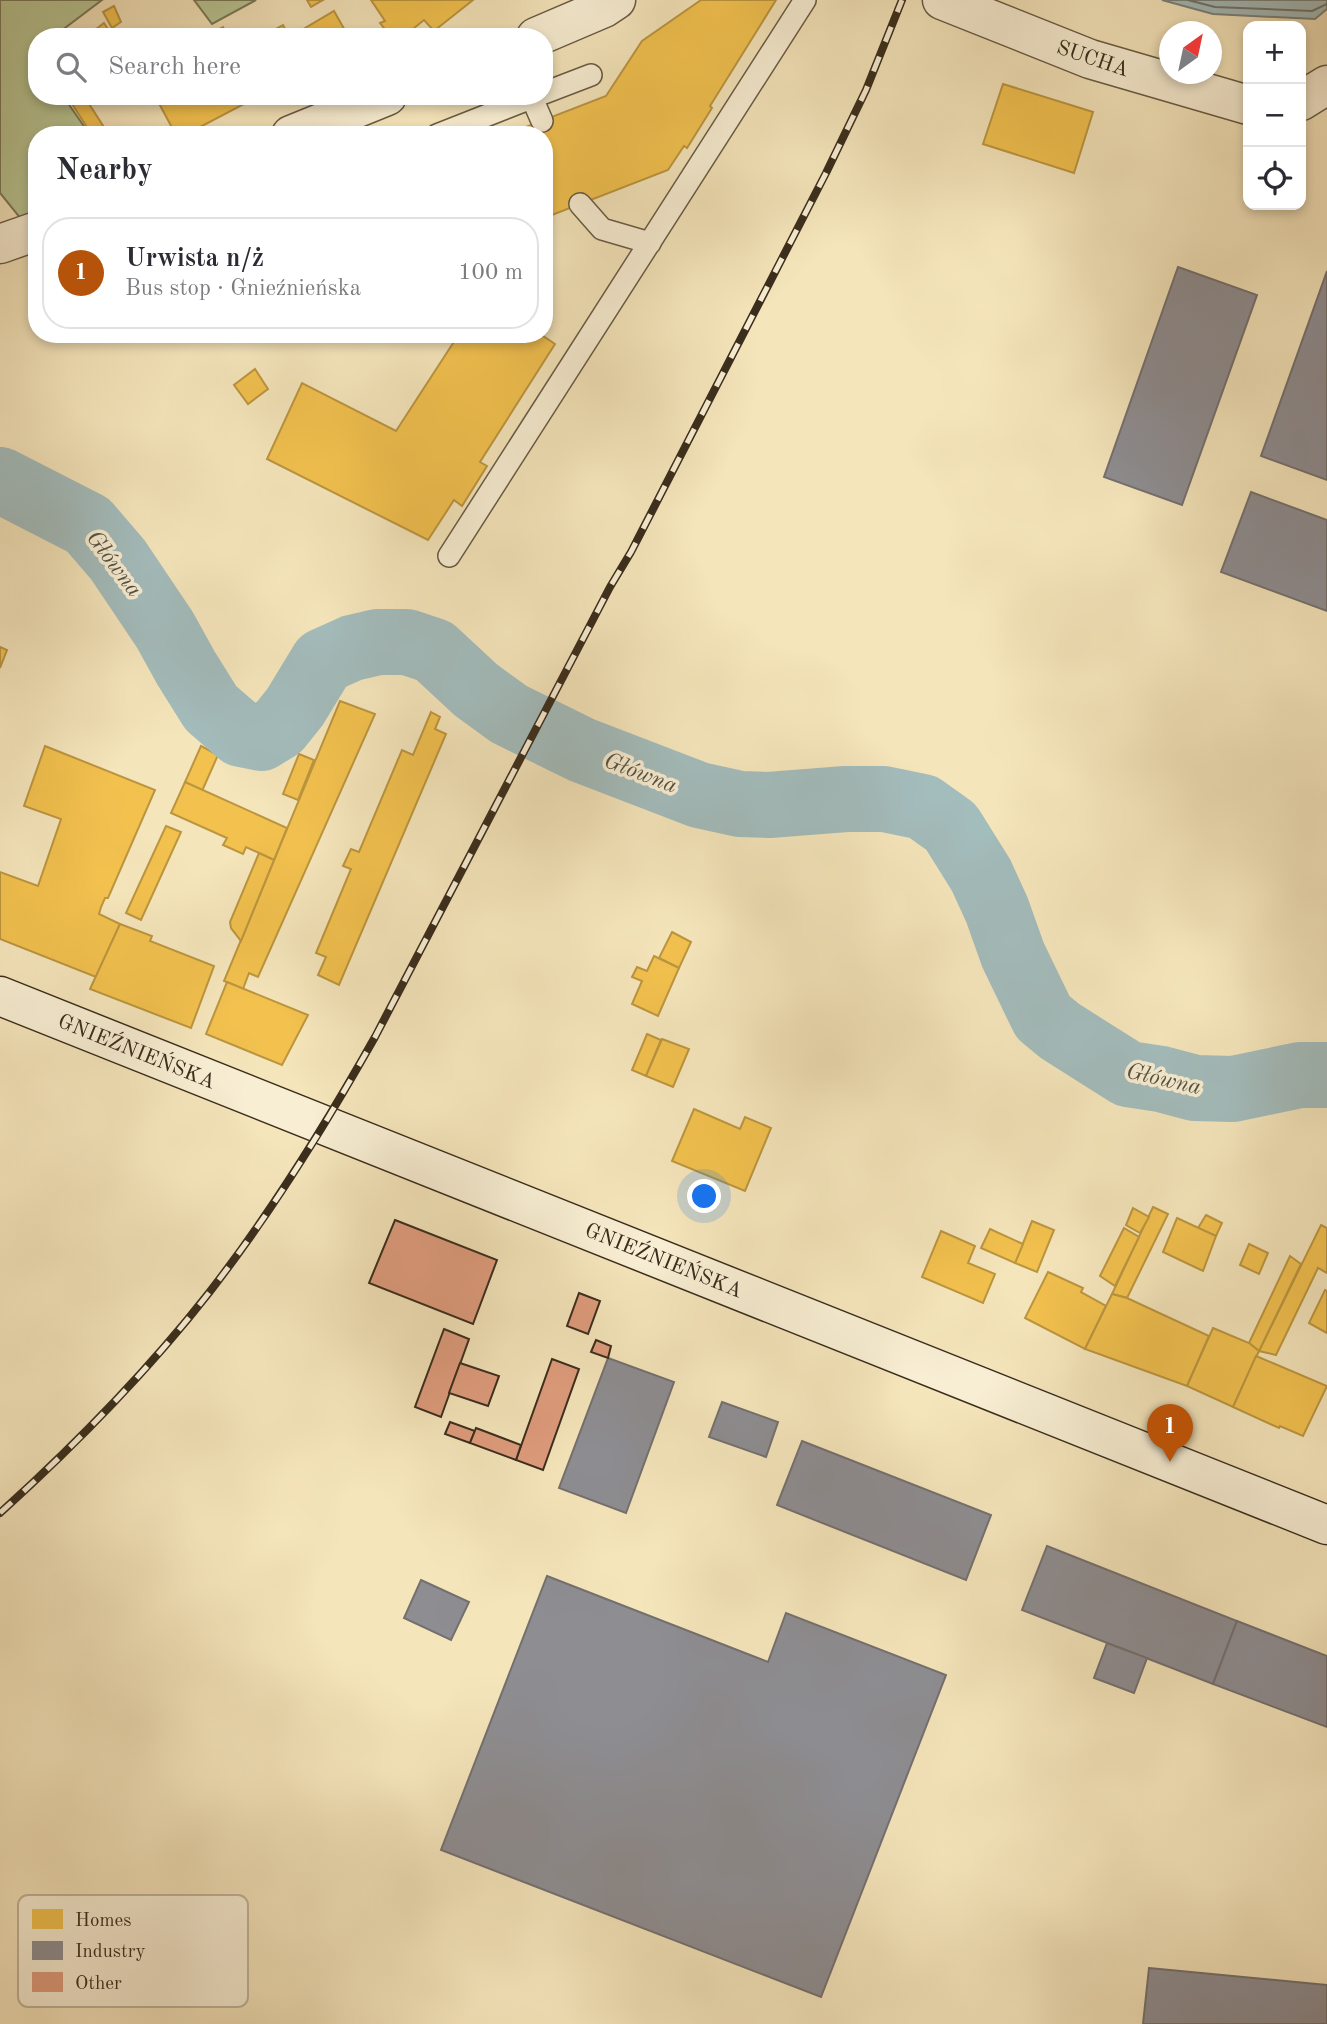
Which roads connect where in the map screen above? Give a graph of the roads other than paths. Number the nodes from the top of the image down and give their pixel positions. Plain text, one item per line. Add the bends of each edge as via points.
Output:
1 (616, 0) edge
2 (805, 0) edge
3 (942, 0) edge
4 (553, 30) edge
5 (591, 75) dead end
6 (1327, 85) edge
7 (553, 90) edge
8 (1306, 98) edge
9 (1243, 104) edge
10 (365, 105) edge
11 (514, 105) edge
12 (539, 105) edge
13 (542, 121) dead end
14 (313, 126) edge
15 (460, 126) edge
16 (580, 204) dead end
17 (28, 234) edge
18 (650, 243) junction
19 (0, 244) edge
20 (449, 555) dead end
21 (0, 996) edge
22 (1327, 1525) edge

1 - 4 street
2 - 18 lane
3 - 9 street, SUCHA via 1090,59
5 - 7 lane
6 - 8 street
10 - 14 street
11 - 15 lane
12 - 13 lane
16 - 18 lane via 602,229
17 - 19 street
18 - 20 lane
21 - 22 street, GNIEŹNIEŃSKA

